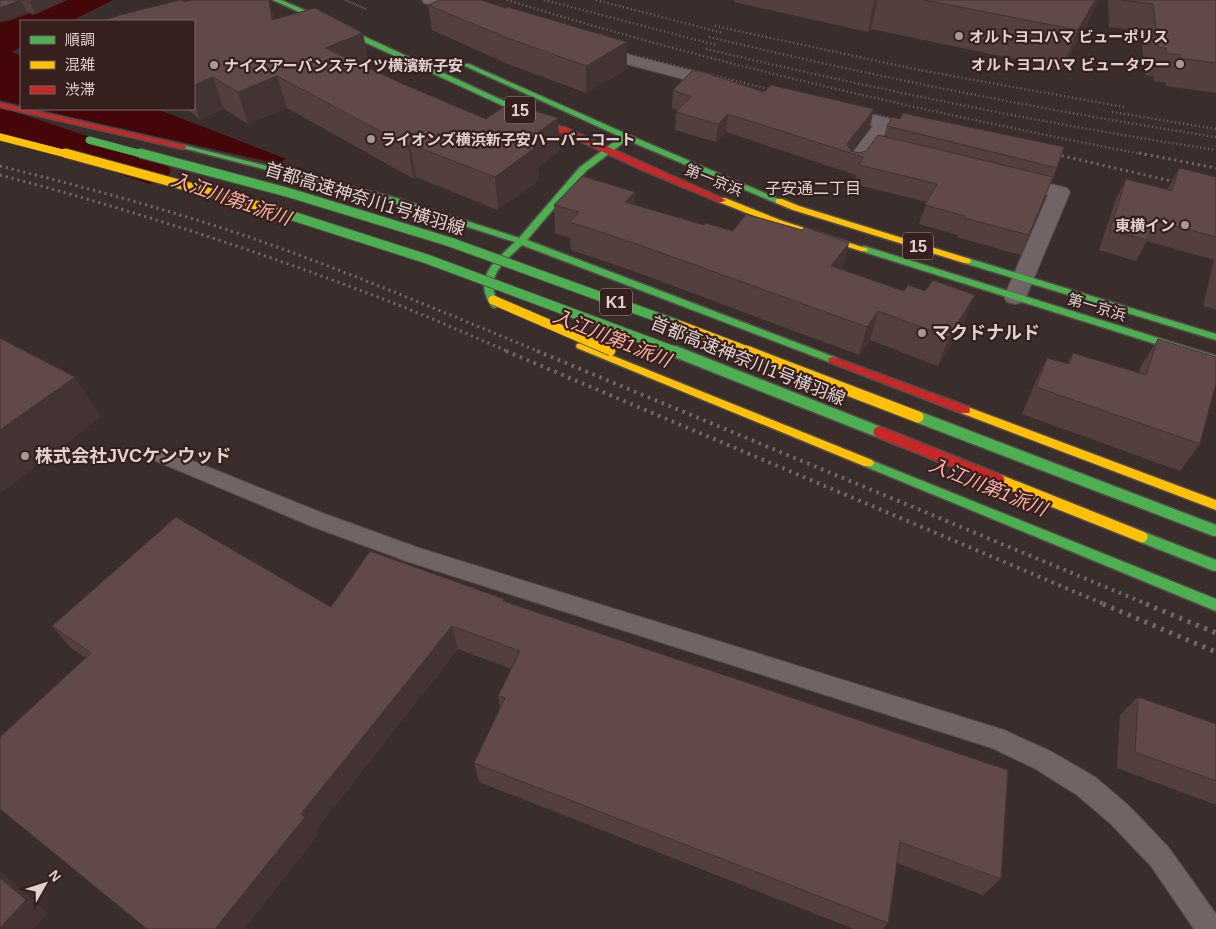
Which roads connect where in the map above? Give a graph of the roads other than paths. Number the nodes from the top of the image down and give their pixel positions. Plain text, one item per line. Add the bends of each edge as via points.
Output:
1 (429, 0) edge
2 (276, 4) edge
3 (483, 18) edge
4 (575, 46) edge
5 (455, 59) dead end
6 (745, 90) edge
7 (0, 105) edge
8 (819, 107) edge
9 (20, 110) edge
10 (21, 110) edge
11 (76, 137) dead end
12 (626, 137) junction
13 (0, 138) edge
14 (607, 151) junction
15 (854, 164) edge
16 (993, 176) edge
17 (273, 210) junction
18 (521, 241) junction
19 (416, 268) dead end
20 (1024, 278) junction
21 (476, 293) dead end
22 (1015, 297) junction
23 (1216, 337) edge
24 (1216, 360) edge
25 (163, 456) dead end
26 (1216, 505) edge
27 (1216, 531) edge
28 (1216, 566) edge
29 (1216, 596) edge
30 (1216, 605) edge
31 (1210, 929) edge

1 - 3 street
2 - 14 main road, 第一京浜 / 15
4 - 6 street
5 - 12 main road, 第一京浜 / 15
7 - 9 main road
8 - 15 street via 884,123 878,146
10 - 18 main road via 282,171 487,228
11 - 27 main road, 首都高速神奈川1号横羽線 / K1, bridge via 364,214 459,246 667,321
12 - 14 main road
12 - 20 main road, 第一京浜 / 15 via 796,208
13 - 17 main road, 首都高速神奈川1号横羽線 / K1, bridge
14 - 18 main road via 583,169
14 - 22 main road, 第一京浜 / 15 via 777,222
16 - 20 street via 1060,192
17 - 19 main road, bridge
17 - 28 main road, 首都高速神奈川1号横羽線 / K1, bridge via 524,293
18 - 26 main road
18 - 30 main road via 492,272 486,284 488,296 498,309 516,320
20 - 22 street
20 - 23 main road, 第一京浜 / 15
21 - 29 main road, bridge via 611,351
22 - 24 main road, 第一京浜 / 15
25 - 31 lane via 318,520 416,556 996,738 1043,760 1086,786 1120,815 1160,857

